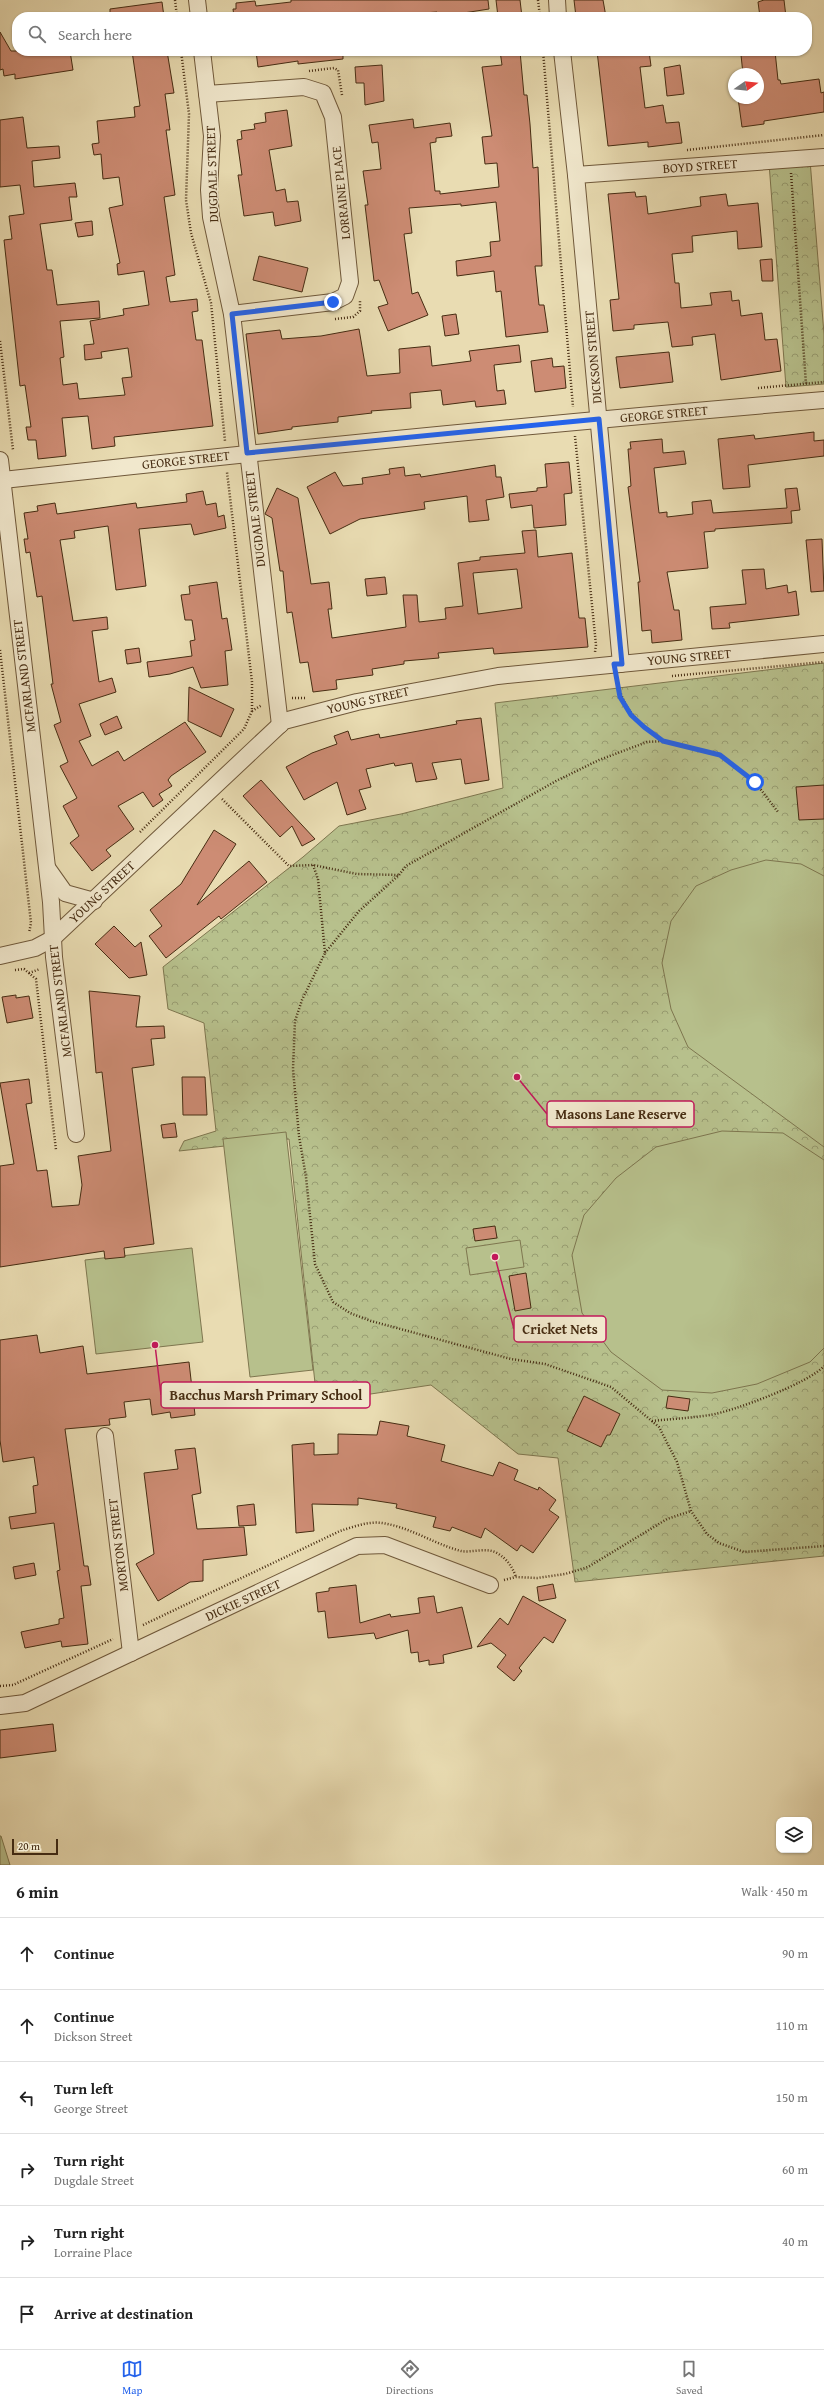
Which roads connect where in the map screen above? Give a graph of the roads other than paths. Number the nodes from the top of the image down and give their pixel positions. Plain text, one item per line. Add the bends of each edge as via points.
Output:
1 (197, 0) edge
2 (557, 0) edge
3 (198, 12) edge
4 (558, 12) edge
5 (203, 56) edge
6 (563, 56) edge
7 (207, 94) junction
8 (824, 157) edge
9 (576, 175) junction
10 (232, 314) junction
11 (824, 400) edge
12 (599, 419) junction
13 (247, 453) junction
14 (7, 458) edge
15 (2, 480) junction
16 (4, 531) edge
17 (824, 644) edge
18 (618, 664) junction
19 (280, 725) junction
20 (47, 868) junction
21 (94, 901) junction
22 (52, 939) junction
23 (0, 956) edge
24 (76, 1134) dead end
25 (104, 1436) dead end
26 (490, 1585) road end
27 (131, 1653) junction
28 (0, 1706) edge

1 - 3 street
2 - 4 street
5 - 7 street, DUGDALE STREET
6 - 9 street, DICKSON STREET
7 - 10 street, DUGDALE STREET via 212,136 209,190 211,217
7 - 10 street, LORRAINE PLACE via 304,87 323,93 333,116 350,282 345,296 333,302
8 - 9 street, BOYD STREET
9 - 12 street, DICKSON STREET
10 - 13 street, DUGDALE STREET
11 - 12 street, GEORGE STREET
12 - 13 street, GEORGE STREET
12 - 18 street, DICKSON STREET
13 - 15 street, GEORGE STREET
13 - 19 street, DUGDALE STREET
14 - 15 street, MCFARLAND STREET
15 - 16 street, MCFARLAND STREET
16 - 20 street, MCFARLAND STREET
17 - 18 street, YOUNG STREET
18 - 19 street, YOUNG STREET via 498,676 426,687 357,702 284,721
19 - 21 street, YOUNG STREET
20 - 21 street, MCFARLAND STREET via 65,893
20 - 22 street, MCFARLAND STREET
21 - 22 street, YOUNG STREET
22 - 23 street, YOUNG STREET via 35,948
22 - 24 street, MCFARLAND STREET
25 - 27 street, MORTON STREET
26 - 27 street, DICKIE STREET via 385,1545 357,1546
27 - 28 street, DICKIE STREET via 25,1703

